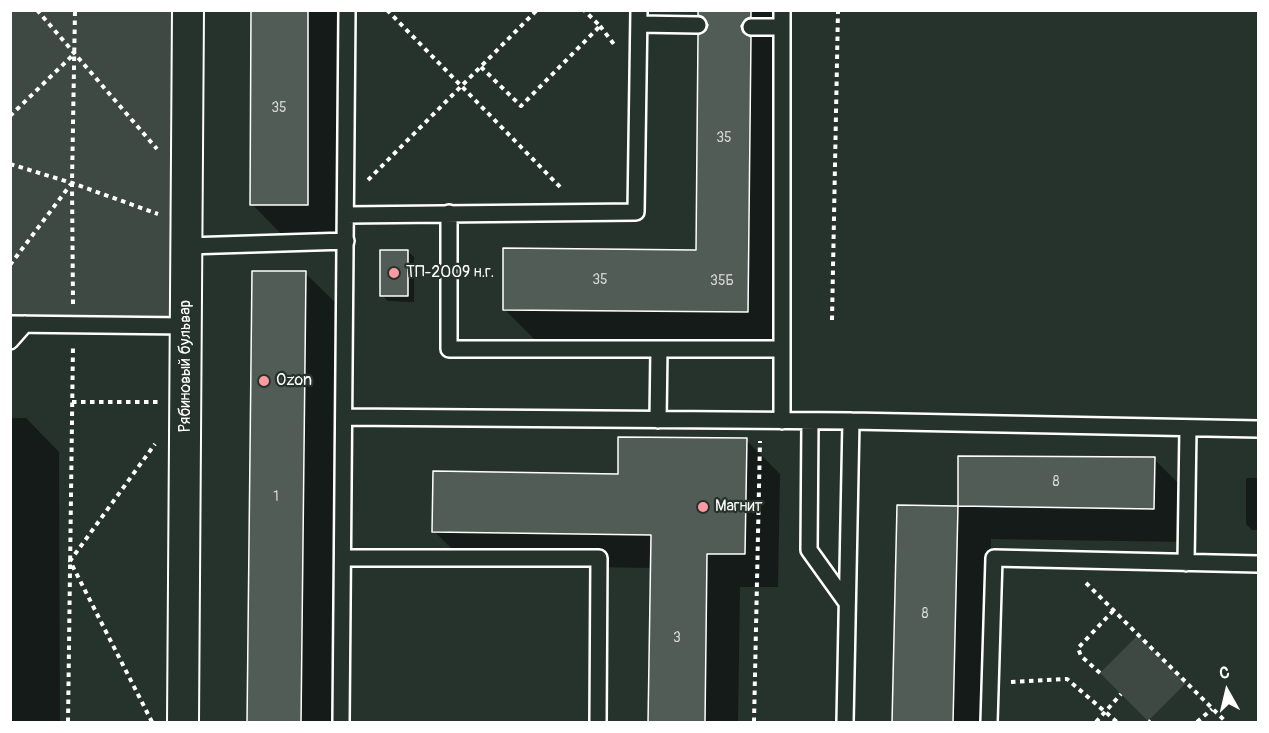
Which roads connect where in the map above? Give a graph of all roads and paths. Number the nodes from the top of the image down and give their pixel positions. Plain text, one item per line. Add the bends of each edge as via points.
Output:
1 (37, 10) edge
2 (75, 10) edge
3 (188, 10) edge
4 (347, 10) edge
5 (387, 10) edge
6 (537, 10) edge
7 (584, 10) edge
8 (782, 10) edge
9 (838, 10) edge
10 (639, 17) edge
11 (698, 25) dead end
12 (751, 27) dead end
13 (782, 27) junction
14 (74, 54) junction
15 (481, 67) junction
16 (462, 86) junction
17 (10, 116) edge
18 (157, 149) dead end
19 (10, 164) edge
20 (72, 183) junction
21 (346, 208) junction
22 (449, 213) junction
23 (585, 213) junction
24 (187, 235) junction
25 (346, 241) junction
26 (10, 265) edge
27 (832, 320) dead end
28 (18, 324) edge
29 (73, 325) junction
30 (186, 326) junction
31 (10, 340) edge
32 (659, 349) junction
33 (782, 349) junction
34 (72, 402) junction
35 (185, 402) junction
36 (344, 417) junction
37 (658, 420) junction
38 (760, 421) junction
39 (782, 421) junction
40 (810, 421) junction
41 (851, 421) junction
42 (1188, 428) junction
43 (1258, 429) edge
44 (158, 439) dead end
45 (343, 558) junction
46 (1064, 560) junction
47 (70, 561) junction
48 (1186, 563) junction
49 (1258, 564) edge
50 (847, 603) junction
51 (1113, 610) junction
52 (1100, 673) dead end
53 (990, 683) junction
54 (1121, 694) dead end
55 (1212, 708) junction
56 (1104, 711) junction
57 (68, 723) edge
58 (152, 723) edge
59 (183, 723) edge
60 (341, 723) edge
61 (598, 723) edge
62 (754, 723) edge
63 (845, 723) edge
64 (988, 723) edge
65 (1096, 723) edge
66 (1117, 723) edge
67 (1197, 723) edge
68 (1226, 723) edge

1 - 14 path
2 - 14 path
3 - 24 street, Рябиновый бульвар
4 - 21 lane
5 - 16 path
6 - 15 path
7 - 15 path via 600,26 521,106
8 - 13 lane
9 - 27 path
10 - 11 lane
10 - 23 lane via 636,212
12 - 13 lane
13 - 33 lane
14 - 17 path
14 - 18 path
14 - 20 path
15 - 16 path
16 - 21 path
16 - 23 path
19 - 20 path
20 - 24 path
20 - 26 path
20 - 29 path
21 - 22 lane
21 - 25 lane
22 - 23 lane
22 - 32 lane via 449,349
24 - 25 lane
24 - 30 street, Рябиновый бульвар
25 - 36 lane
28 - 29 lane
28 - 31 lane
29 - 30 lane
29 - 34 path
30 - 35 street, Рябиновый бульвар
32 - 33 lane
32 - 37 lane
33 - 39 lane
34 - 35 path
34 - 47 path
35 - 59 street, Рябиновый бульвар
36 - 37 lane
36 - 45 lane
37 - 38 lane
38 - 39 lane
38 - 62 path
39 - 40 lane
40 - 41 lane
40 - 50 lane via 809,550
41 - 42 lane
41 - 50 lane
42 - 43 lane
42 - 48 lane
44 - 47 path
45 - 60 lane
45 - 61 lane via 599,558
46 - 48 lane
46 - 51 path
46 - 53 lane via 994,558
47 - 57 path
47 - 58 path
48 - 49 lane
50 - 63 lane
51 - 52 path via 1078,648 1081,656
51 - 55 path
53 - 56 path via 1067,679
53 - 64 lane
54 - 56 path
55 - 67 path
55 - 68 path
56 - 65 path
56 - 66 path

